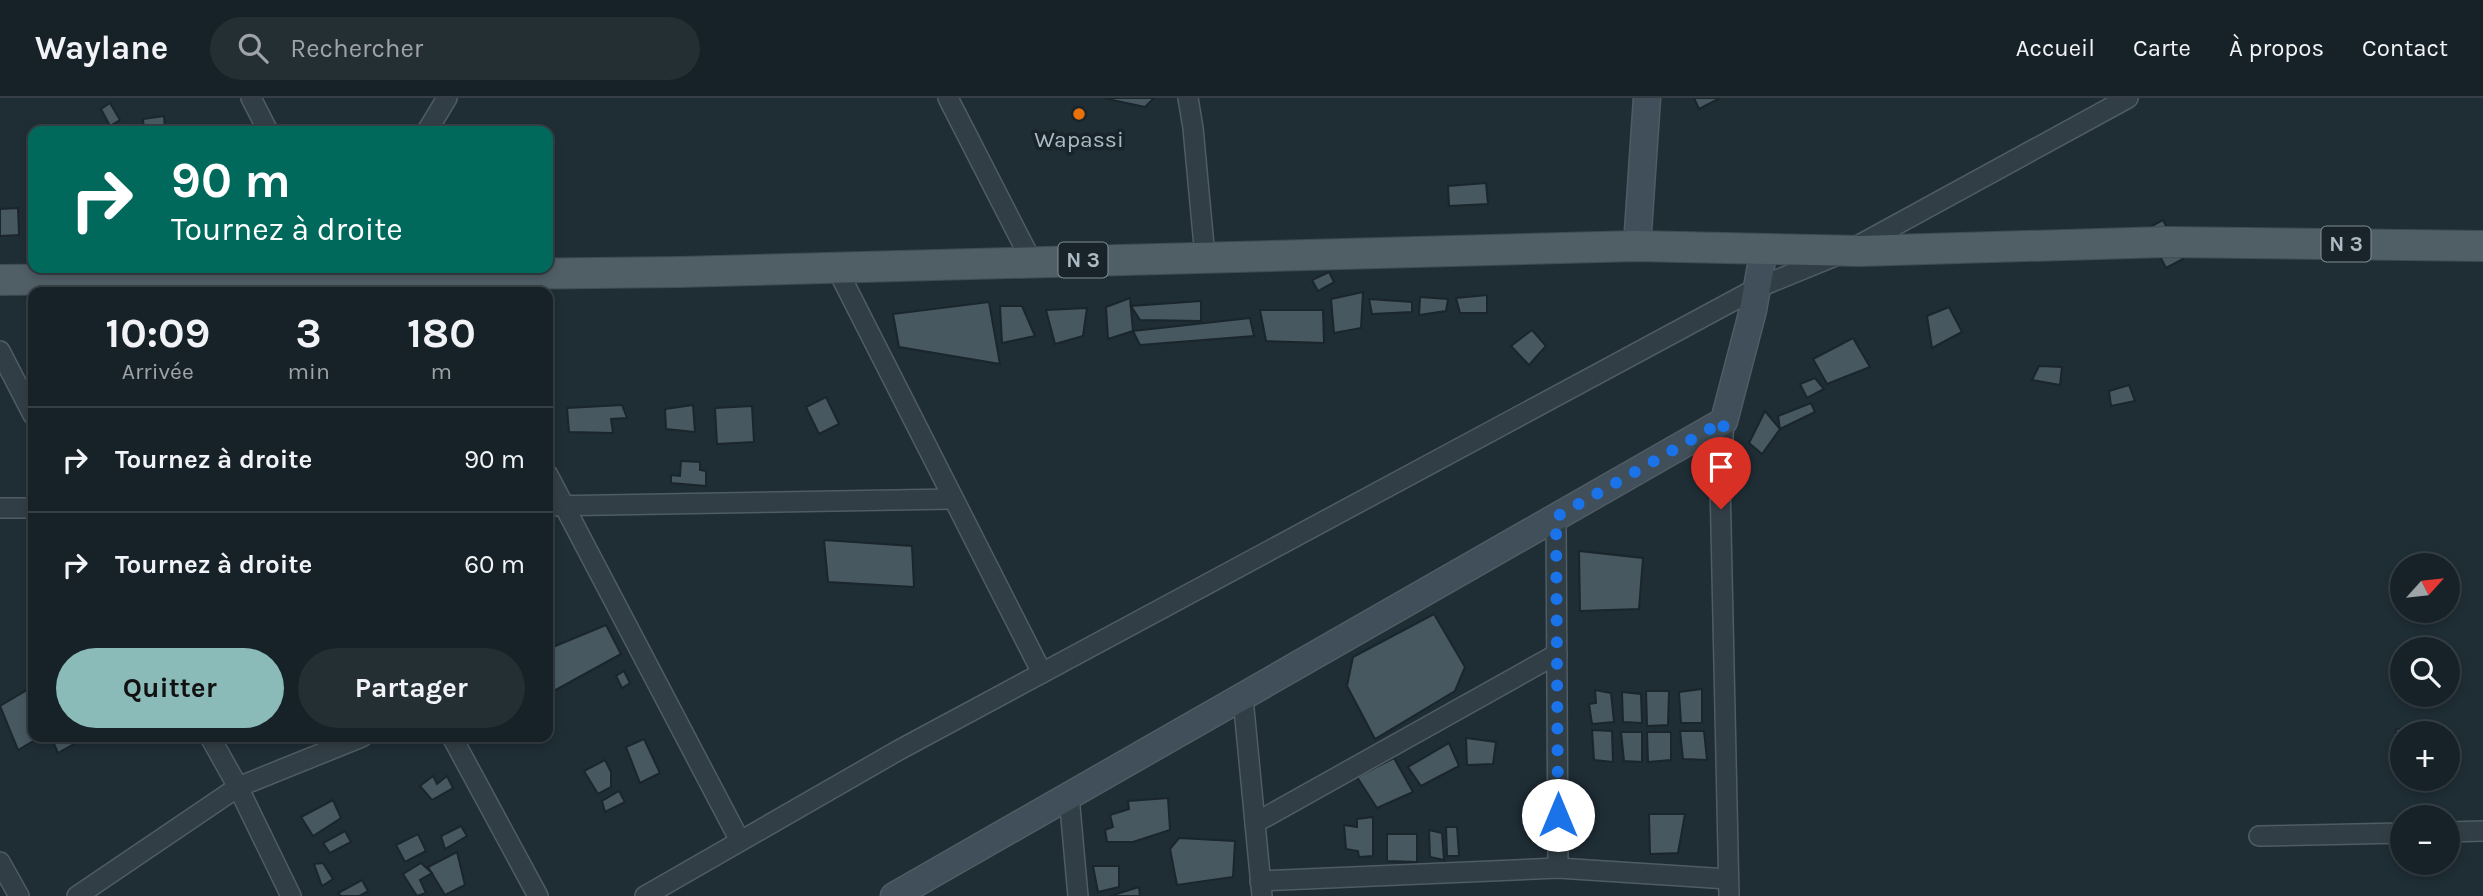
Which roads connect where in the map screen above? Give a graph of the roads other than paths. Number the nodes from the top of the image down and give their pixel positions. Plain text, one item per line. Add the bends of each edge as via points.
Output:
1 (251, 98) edge
2 (447, 98) edge
3 (948, 98) edge
4 (1188, 98) edge
5 (1647, 98) edge
6 (2128, 98) edge
7 (265, 126) edge
8 (430, 126) edge
9 (1636, 246) junction
10 (2483, 246) edge
11 (1764, 249) junction
12 (1850, 250) junction
13 (1205, 257) junction
14 (1032, 262) junction
15 (836, 267) junction
16 (241, 273) edge
17 (368, 273) edge
18 (0, 280) edge
19 (448, 283) edge
20 (1757, 288) junction
21 (0, 351) edge
22 (28, 405) edge
23 (1724, 421) junction
24 (953, 499) junction
25 (556, 506) edge
26 (0, 508) edge
27 (28, 508) edge
28 (1556, 517) junction
29 (1557, 654) junction
30 (1042, 673) junction
31 (1244, 698) junction
32 (213, 742) edge
33 (350, 742) edge
34 (455, 742) edge
35 (239, 787) junction
36 (1069, 796) junction
37 (1255, 824) junction
38 (2483, 831) edge
39 (2460, 832) edge
40 (2390, 833) edge
41 (2259, 836) dead end
42 (740, 841) junction
43 (0, 862) edge
44 (1558, 868) junction
45 (1728, 887) edge
46 (1261, 888) edge
47 (19, 896) edge
48 (77, 896) edge
49 (291, 896) edge
50 (538, 896) edge
51 (645, 896) edge
52 (894, 896) edge
53 (1078, 896) edge

1 - 7 street
2 - 8 street
3 - 14 street
4 - 13 street
5 - 9 street
6 - 12 street
9 - 11 main road, N 3
9 - 13 main road, N 3
10 - 12 main road, N 3 via 2165,242
11 - 12 main road, N 3
11 - 20 street
12 - 20 street
13 - 14 main road, N 3
14 - 15 main road, N 3
15 - 19 main road, N 3
15 - 24 street
16 - 18 main road, N 3
17 - 19 main road, N 3
20 - 23 street
20 - 30 street
21 - 22 street
23 - 28 street
23 - 45 street via 1720,482
24 - 25 street
24 - 30 street
25 - 42 street
26 - 27 street
28 - 29 street
28 - 31 street
29 - 37 street
29 - 44 street
30 - 42 street
31 - 36 street
31 - 37 street
32 - 35 street
33 - 35 street
34 - 50 street
35 - 48 street
35 - 49 street
36 - 52 street
36 - 53 street
37 - 46 street
38 - 39 street
40 - 41 street
42 - 51 street
43 - 47 street
44 - 45 street
44 - 46 street

